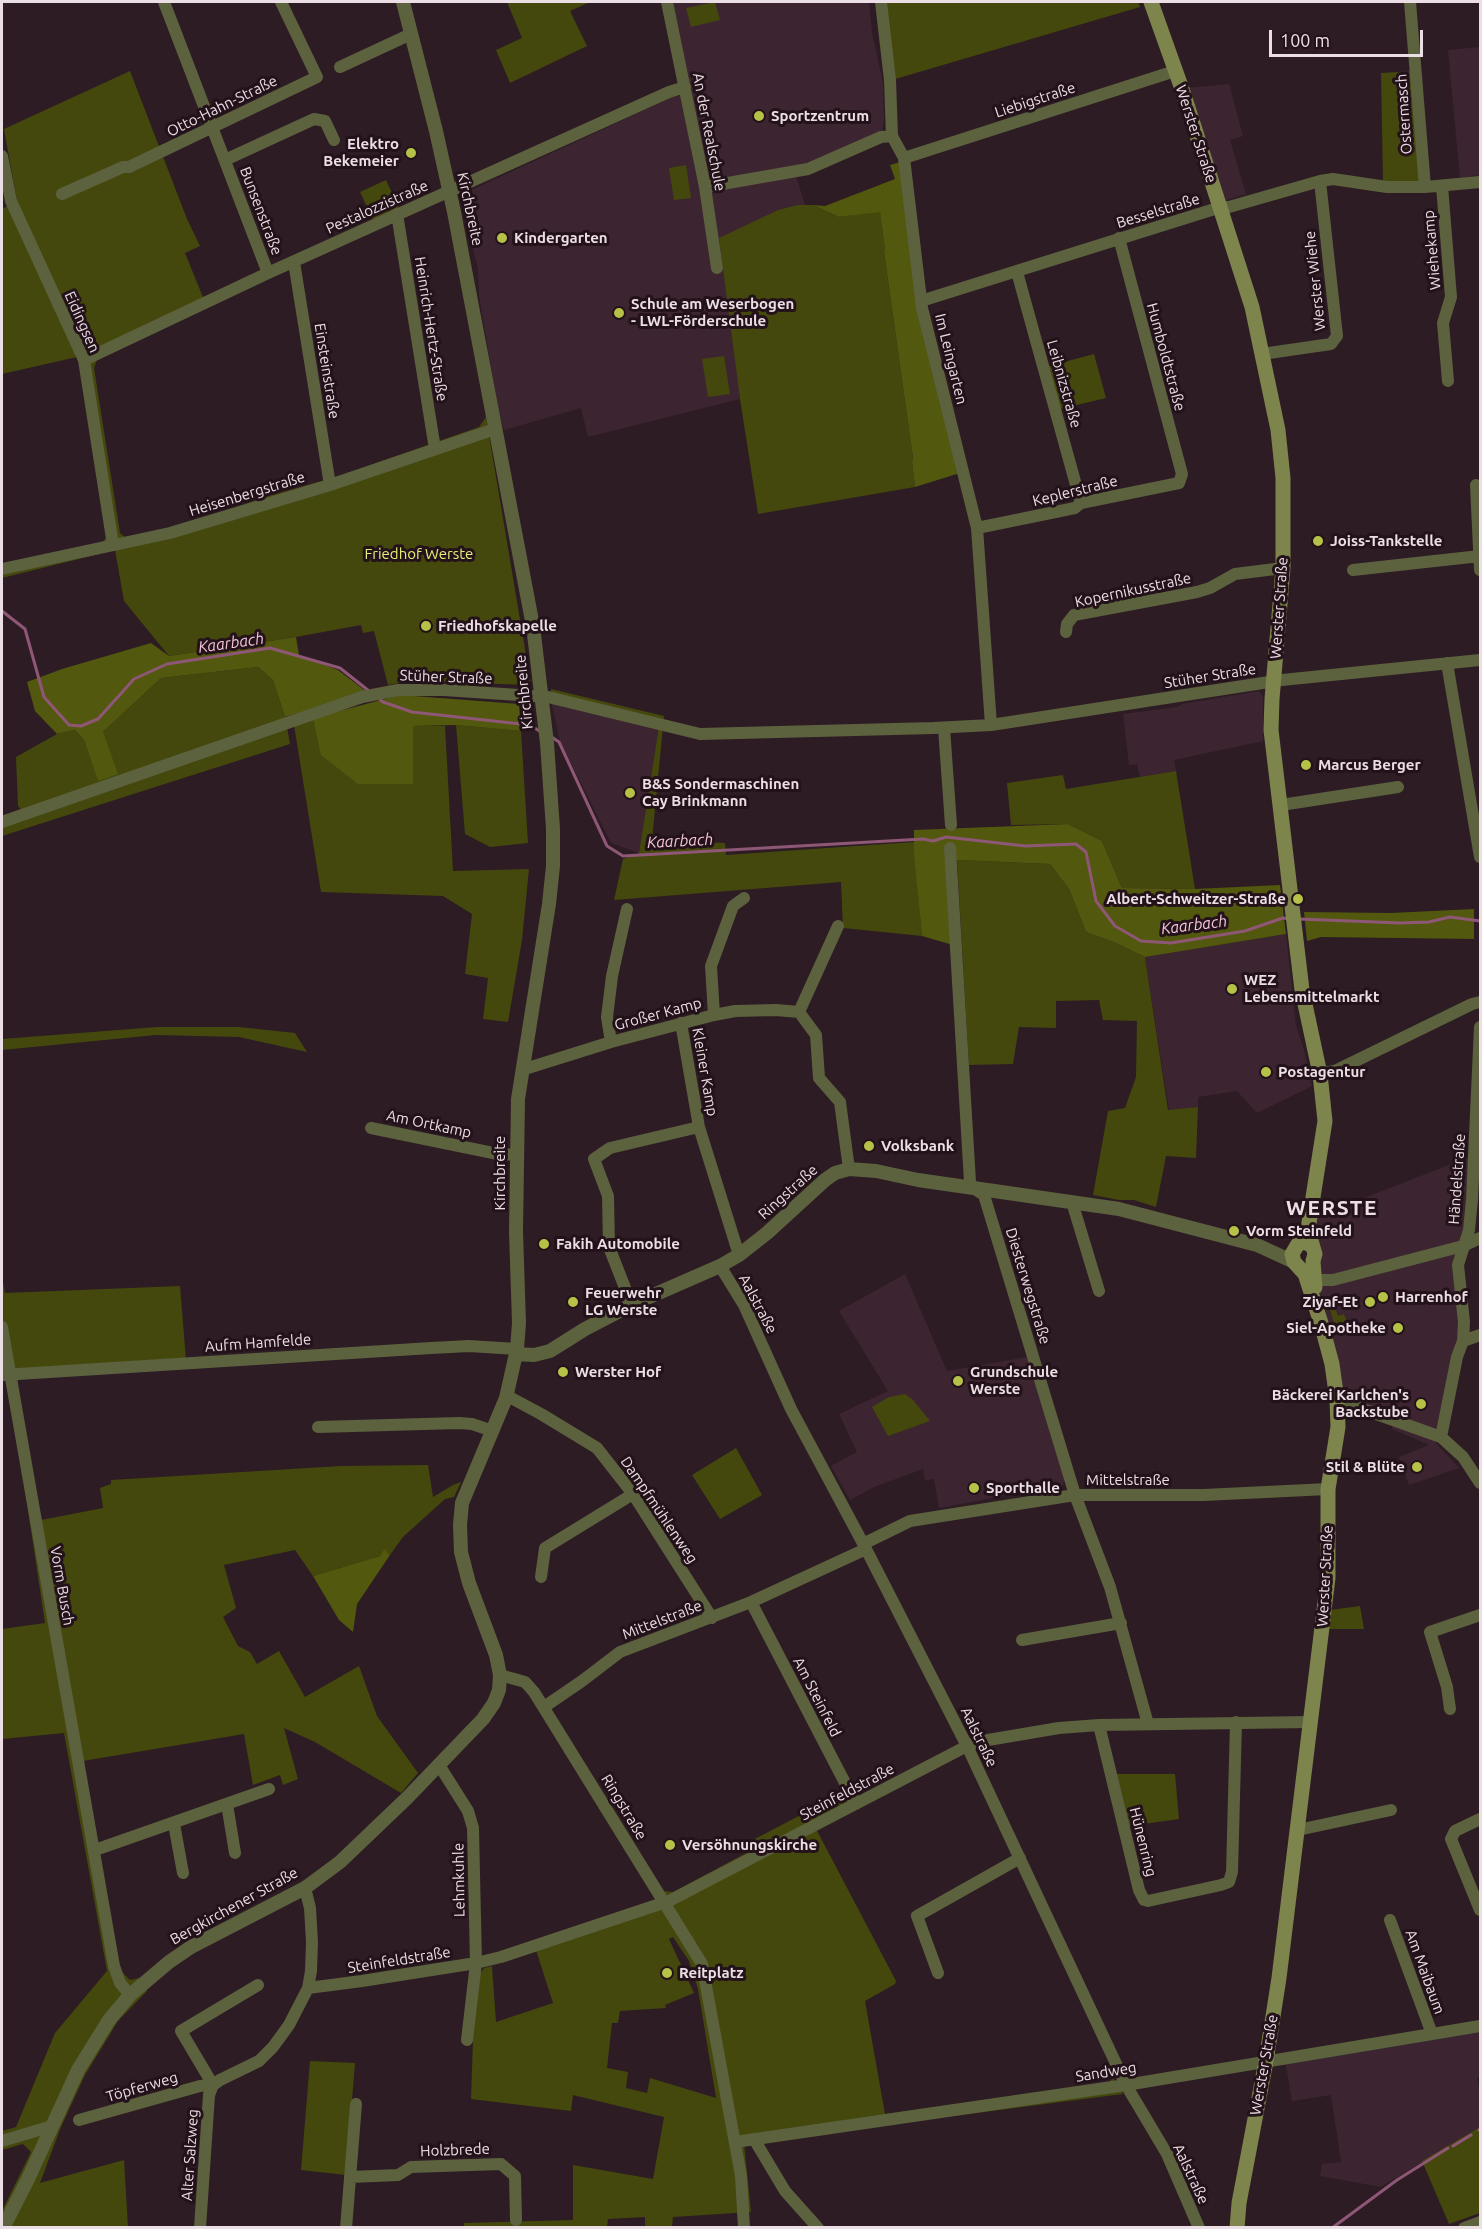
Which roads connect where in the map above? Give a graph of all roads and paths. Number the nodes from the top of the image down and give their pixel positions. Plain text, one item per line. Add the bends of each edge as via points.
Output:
1 (164, 2) edge
2 (281, 2) edge
3 (403, 2) edge
4 (667, 2) edge
5 (881, 2) edge
6 (1151, 2) edge
7 (1410, 2) edge
8 (411, 34) junction
9 (340, 67) dead end
10 (1175, 71) junction
11 (685, 87) junction
12 (213, 127) junction
13 (892, 136) junction
14 (334, 140) dead end
15 (2, 156) edge
16 (904, 158) junction
17 (225, 160) junction
18 (1320, 181) junction
19 (1480, 182) edge
20 (1442, 186) junction
21 (1425, 187) junction
22 (705, 188) junction
23 (449, 192) junction
24 (62, 194) dead end
25 (1221, 207) junction
26 (397, 214) junction
27 (1119, 238) junction
28 (294, 262) junction
29 (717, 268) dead end
30 (1017, 272) junction
31 (268, 273) junction
32 (921, 301) junction
33 (1262, 354) junction
34 (84, 360) junction
35 (1448, 381) dead end
36 (495, 429) junction
37 (435, 449) junction
38 (1179, 483) joint
39 (330, 485) junction
40 (1476, 485) dead end
41 (1082, 503) junction
42 (977, 528) junction
43 (113, 545) junction
44 (1480, 555) edge
45 (1283, 568) junction
46 (2, 569) edge
47 (1353, 570) dead end
48 (1480, 570) edge
49 (1066, 632) dead end
50 (1480, 660) edge
51 (1447, 663) junction
52 (1273, 681) junction
53 (541, 696) junction
54 (992, 725) junction
55 (944, 728) junction
56 (1398, 787) dead end
57 (1281, 805) junction
58 (2, 822) edge
59 (951, 825) dead end
60 (950, 848) dead end
61 (1480, 857) edge
62 (744, 898) dead end
63 (627, 909) dead end
64 (838, 926) dead end
65 (1480, 1002) edge
66 (799, 1012) junction
67 (714, 1015) junction
68 (681, 1023) junction
69 (1480, 1027) edge
70 (611, 1042) junction
71 (522, 1068) junction
72 (1320, 1074) junction
73 (699, 1127) junction
74 (371, 1128) dead end
75 (517, 1155) junction
76 (849, 1169) junction
77 (973, 1188) junction
78 (1072, 1202) junction
79 (1480, 1238) edge
80 (1463, 1246) junction
81 (1303, 1250) junction
82 (739, 1255) junction
83 (720, 1266) junction
84 (1314, 1280) junction
85 (1099, 1291) dead end
86 (633, 1304) junction
87 (1321, 1323) junction
88 (2, 1327) edge
89 (1480, 1335) edge
90 (1463, 1341) junction
91 (517, 1352) junction
92 (6, 1374) edge
93 (506, 1398) junction
94 (1338, 1400) junction
95 (318, 1427) dead end
96 (493, 1431) junction
97 (1441, 1437) junction
98 (1475, 1465) edge
99 (1480, 1483) edge
100 (1328, 1489) junction
101 (633, 1494) junction
102 (1075, 1495) junction
103 (865, 1546) junction
104 (542, 1577) dead end
105 (751, 1602) junction
106 (1480, 1615) edge
107 (712, 1618) junction
108 (1121, 1623) junction
109 (1022, 1640) dead end
110 (500, 1675) junction
111 (544, 1707) junction
112 (1450, 1709) dead end
113 (1236, 1722) junction
114 (1310, 1722) junction
115 (1148, 1724) junction
116 (1099, 1725) junction
117 (967, 1746) junction
118 (439, 1765) junction
119 (269, 1789) dead end
120 (227, 1804) junction
121 (856, 1804) junction
122 (1391, 1810) dead end
123 (1480, 1819) edge
124 (174, 1824) junction
125 (1298, 1830) junction
126 (95, 1850) junction
127 (235, 1853) dead end
128 (1020, 1858) junction
129 (183, 1873) dead end
130 (304, 1888) junction
131 (663, 1903) junction
132 (1480, 1910) edge
133 (1390, 1920) dead end
134 (476, 1963) junction
135 (938, 1973) dead end
136 (258, 1985) dead end
137 (308, 1988) junction
138 (130, 1995) junction
139 (1480, 2026) edge
140 (1432, 2034) junction
141 (467, 2040) dead end
142 (1266, 2061) junction
143 (213, 2085) junction
144 (1126, 2085) junction
145 (356, 2104) dead end
146 (79, 2120) dead end
147 (52, 2126) junction
148 (754, 2139) junction
149 (2, 2141) edge
150 (735, 2142) junction
151 (350, 2177) junction
152 (516, 2220) dead end
153 (1480, 2222) edge
154 (3, 2228) edge
155 (200, 2228) edge
156 (346, 2228) edge
157 (744, 2228) edge
158 (818, 2228) edge
159 (1199, 2228) edge
160 (1237, 2228) edge
161 (1464, 2228) edge

1 - 12 street, Bunsenstraße
2 - 12 street, Otto-Hahn-Straße via 317,77
3 - 8 street, Kirchbreite
4 - 11 street, An der Realschule
5 - 13 street, Im Leingarten
6 - 10 main road, Werster Straße
7 - 21 street, Ostermasch
8 - 9 street
8 - 23 street, Kirchbreite
10 - 16 street, Liebigstraße
10 - 25 main road, Werster Straße
11 - 22 street, An der Realschule
11 - 23 street, Pestalozzistraße
12 - 17 street, Bunsenstraße
12 - 24 street, Otto-Hahn-Straße
13 - 16 street, Im Leingarten
13 - 22 street via 881,137 807,169
14 - 17 street, Bunsenstraße via 325,121 314,119
15 - 34 street, Eidingsen via 11,201
16 - 32 street, Im Leingarten
17 - 31 street, Bunsenstraße
18 - 21 street, Besselstraße
18 - 25 street, Besselstraße
18 - 33 street, Werster Wiehe via 1337,336 1331,344
19 - 20 street, Besselstraße
20 - 21 street, Besselstraße
20 - 35 street, Wiehekamp via 1451,297 1443,323
22 - 29 street, An der Realschule
23 - 26 street, Pestalozzistraße
23 - 36 street, Kirchbreite
25 - 27 street, Besselstraße
25 - 33 main road, Werster Straße
26 - 28 street, Pestalozzistraße
26 - 37 street, Heinrich-Hertz-Straße
27 - 30 street, Besselstraße
27 - 38 street, Humboldtstraße via 1182,474
28 - 31 street, Pestalozzistraße
28 - 39 street, Einsteinstraße
30 - 32 street, Besselstraße
30 - 41 street, Leibnizstraße
31 - 34 street, Pestalozzistraße
32 - 42 street, Im Leingarten
33 - 45 main road, Werster Straße via 1283,478
34 - 43 street, Eidingsen
36 - 37 street, Heisenbergstraße
36 - 53 street, Kirchbreite via 533,626
37 - 39 street, Heisenbergstraße
38 - 41 street, Keplerstraße
39 - 43 street, Heisenbergstraße via 170,533
40 - 44 street
41 - 42 street, Keplerstraße via 1075,508
42 - 54 street, Im Leingarten
43 - 46 street, Heisenbergstraße
44 - 47 street
44 - 48 street
45 - 49 street, Kopernikusstraße via 1235,574 1197,592 1074,615
45 - 52 main road, Werster Straße
50 - 51 street, Stüher Straße
51 - 52 street, Stüher Straße
51 - 61 street
52 - 54 street, Stüher Straße
52 - 57 main road, Werster Straße via 1271,730
53 - 55 street, Stüher Straße via 700,734
53 - 58 street, Stüher Straße via 398,690 362,697
53 - 71 street, Kirchbreite via 553,829 552,866
54 - 55 street, Stüher Straße
55 - 59 street
56 - 57 street
57 - 72 main road, Werster Straße via 1304,1003
60 - 77 street, Diesterwegstraße
62 - 67 street, Großer Kamp via 733,906 711,966
63 - 70 street, Großer Kamp via 607,1017
64 - 66 street
65 - 72 street
66 - 67 street, Großer Kamp via 735,1011
66 - 76 street via 816,1035 819,1078 840,1102
67 - 68 street, Großer Kamp
68 - 70 street, Großer Kamp
68 - 73 street, Kleiner Kamp
69 - 80 street, Händelstraße via 1473,1200
70 - 71 street, Großer Kamp
71 - 75 street, Kirchbreite
72 - 81 main road, Werster Straße via 1325,1121
73 - 82 street, Kleiner Kamp
73 - 86 street, Kleiner Kamp via 610,1148 594,1160 608,1196 609,1247
74 - 75 street, Am Ortkamp
75 - 91 street, Kirchbreite
76 - 77 street
76 - 82 street, Ringstraße via 825,1180
77 - 78 street
77 - 102 street, Diesterwegstraße via 984,1195
78 - 81 street via 1119,1209 1257,1245
78 - 85 street
79 - 80 street
80 - 84 street via 1333,1280
80 - 90 street, Händelstraße via 1458,1265
81 - 84 main road, Werster Straße
81 - 87 main road, Werster Straße via 1305,1274
82 - 83 street, Ringstraße
83 - 86 street, Ringstraße
83 - 103 street, Aalstraße via 744,1305 791,1409
84 - 87 main road, Werster Straße
86 - 91 street, Ringstraße via 550,1351 534,1355
87 - 94 main road, Werster Straße
88 - 92 street, Vorm Busch
89 - 90 street
90 - 97 street, Händelstraße
91 - 92 street, Aufm Hamfelde via 431,1348
91 - 93 street
92 - 126 street, Vorm Busch
93 - 96 street
93 - 101 street, Dampfmühlenweg via 597,1448
94 - 97 street
94 - 100 main road, Werster Straße via 1338,1427
95 - 96 street via 459,1423
96 - 110 street via 462,1503 461,1543 469,1583
97 - 98 street
98 - 99 street
100 - 102 street, Mittelstraße via 1204,1495
100 - 114 main road, Werster Straße via 1328,1578
101 - 104 street via 545,1548
101 - 107 street, Dampfmühlenweg
102 - 103 street, Mittelstraße via 910,1521
102 - 108 street, Diesterwegstraße
103 - 105 street, Mittelstraße
103 - 117 street, Aalstraße
105 - 107 street, Mittelstraße
105 - 121 street, Am Steinfeld
106 - 112 street via 1430,1632 1448,1687
107 - 111 street, Mittelstraße via 620,1652
108 - 109 street
108 - 115 street, Diesterwegstraße
110 - 111 street, Ringstraße via 525,1682
110 - 118 street, Bergkirchener Straße via 494,1703
111 - 131 street, Ringstraße
113 - 114 street, Steinfeldstraße
113 - 115 street, Steinfeldstraße
113 - 116 street, Hünenring via 1229,1882 1148,1901 1140,1890
114 - 125 main road, Werster Straße
115 - 116 street, Steinfeldstraße
116 - 117 street, Steinfeldstraße via 1059,1728
117 - 121 street, Steinfeldstraße
117 - 128 street, Aalstraße
118 - 130 street, Bergkirchener Straße via 348,1855
118 - 134 street, Lehmkuhle via 472,1819
119 - 120 street
120 - 124 street
120 - 127 street
121 - 131 street, Steinfeldstraße
122 - 125 street
123 - 132 street via 1455,1830 1451,1839
124 - 126 street
124 - 129 street
125 - 142 main road, Werster Straße
126 - 138 street, Vorm Busch via 116,1975
128 - 135 street via 917,1916
128 - 144 street, Aalstraße
130 - 137 street via 310,1908 312,1942
130 - 138 street, Bergkirchener Straße via 191,1947
131 - 134 street, Steinfeldstraße
131 - 150 street, Ringstraße via 702,1964
133 - 140 street, Am Maibaum
134 - 137 street, Steinfeldstraße
134 - 141 street, Lehmkuhle
136 - 143 street via 181,2031
137 - 143 street via 273,2047 259,2061
138 - 147 street, Bergkirchener Straße via 109,2020 78,2070
139 - 140 street, Sandweg
140 - 142 street, Sandweg
142 - 144 street, Sandweg
142 - 160 main road, Werster Straße
143 - 146 street, Töpferweg
143 - 155 street, Alter Salzweg via 209,2095
144 - 148 street, Sandweg
144 - 159 street, Aalstraße via 1167,2154
145 - 151 street
147 - 149 street
147 - 154 street, Bergkirchener Straße
148 - 150 street, Sandweg
148 - 158 street via 785,2191
150 - 157 street, Ringstraße
151 - 152 street, Holzbrede via 398,2175 411,2167 501,2164 515,2176
151 - 156 street
153 - 161 street

